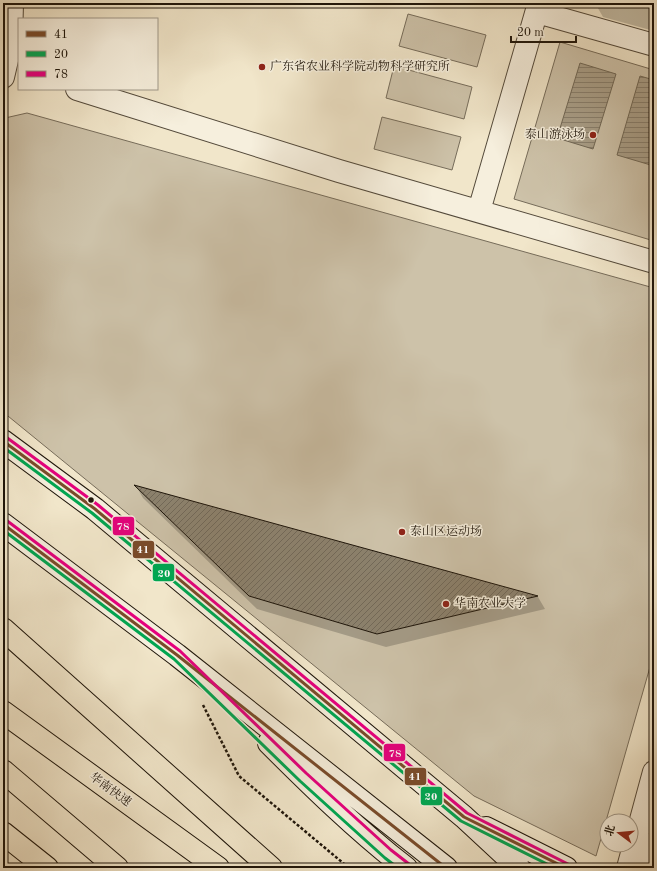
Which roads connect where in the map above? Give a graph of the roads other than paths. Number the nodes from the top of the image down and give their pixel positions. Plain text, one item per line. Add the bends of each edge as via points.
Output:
1 (12, 3) edge
2 (538, 7) edge
3 (654, 46) edge
4 (9, 72) edge
5 (80, 90) edge
6 (479, 211) junction
7 (654, 262) edge
8 (3, 441) edge
9 (3, 524) edge
10 (3, 629) edge
11 (177, 655) junction
12 (3, 712) edge
13 (3, 771) edge
14 (654, 772) edge
15 (464, 817) junction
16 (3, 833) edge
17 (654, 843) edge
18 (47, 868) edge
19 (117, 868) edge
20 (218, 868) edge
21 (271, 868) edge
22 (406, 868) edge
23 (446, 868) edge
24 (519, 868) edge
25 (566, 868) edge
26 (628, 868) edge
27 (647, 868) edge

1 - 4 street
2 - 3 street
2 - 6 street
5 - 6 street via 339,171
6 - 7 street
8 - 15 street via 95,509
9 - 11 street
10 - 21 highway
11 - 22 street via 303,777
11 - 23 street
12 - 20 highway, 华南快速
13 - 19 highway
14 - 26 street
15 - 24 street
15 - 25 street
16 - 18 highway
17 - 27 street

